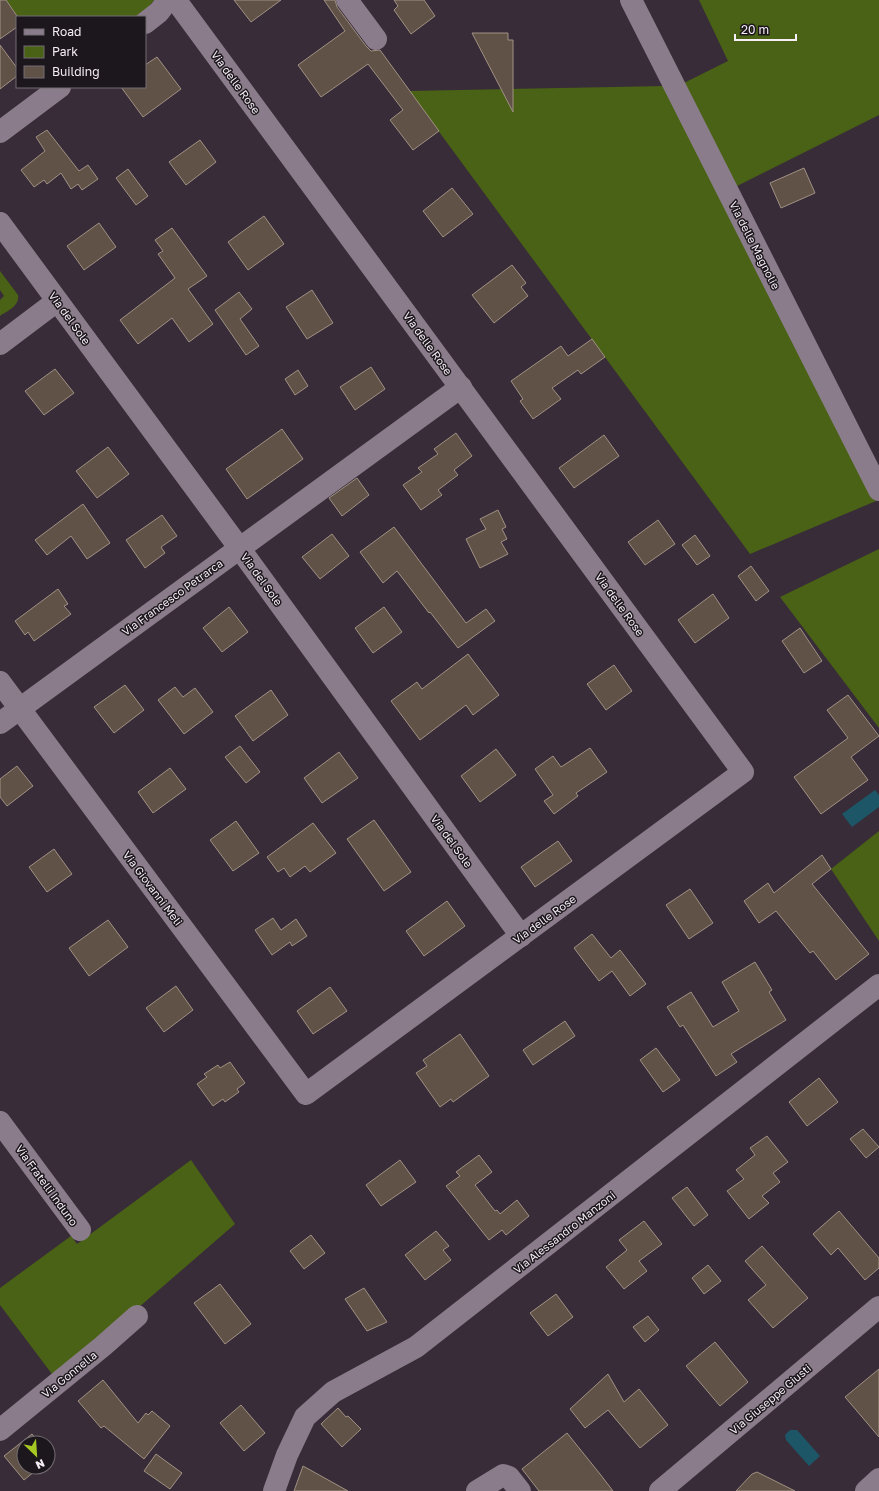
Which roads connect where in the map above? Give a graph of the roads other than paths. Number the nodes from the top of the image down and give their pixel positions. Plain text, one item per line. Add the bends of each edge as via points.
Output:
1 (168, 0) edge
2 (173, 0) edge
3 (347, 0) edge
4 (631, 0) edge
5 (146, 21) edge
6 (376, 39) dead end
7 (59, 88) edge
8 (0, 132) edge
9 (0, 223) edge
10 (57, 301) junction
11 (0, 344) edge
12 (461, 387) junction
13 (879, 490) edge
14 (240, 548) junction
15 (0, 682) edge
16 (19, 709) junction
17 (0, 723) edge
18 (521, 936) junction
19 (879, 986) edge
20 (306, 1094) joint
21 (0, 1122) edge
22 (80, 1230) dead end
23 (879, 1307) edge
24 (137, 1316) dead end
25 (0, 1430) edge
26 (879, 1479) edge
27 (274, 1491) edge
28 (477, 1491) edge
29 (520, 1491) edge
30 (660, 1491) edge
31 (866, 1491) edge

1 - 5 street via 160,12
2 - 12 street, Via delle Rose via 180,6
3 - 6 street
4 - 13 street, Via delle Magnolie
7 - 8 street
9 - 10 street, Via del Sole
10 - 11 street
10 - 14 street, Via del Sole
12 - 14 street, Via Francesco Petrarca
12 - 18 street, Via delle Rose via 744,772
14 - 16 street, Via Francesco Petrarca
14 - 18 street, Via del Sole
15 - 16 street, Via Giovanni Meli
16 - 17 street, Via Francesco Petrarca
16 - 20 street, Via Giovanni Meli
18 - 20 street, Via delle Rose
19 - 27 street, Via Alessandro Manzoni via 416,1347 333,1392 305,1417 287,1454
21 - 22 street, Via Fratelli Induno
23 - 30 street, Via Giuseppe Giusti
24 - 25 street, Via Gonnella
26 - 31 street
28 - 29 street via 503,1475

